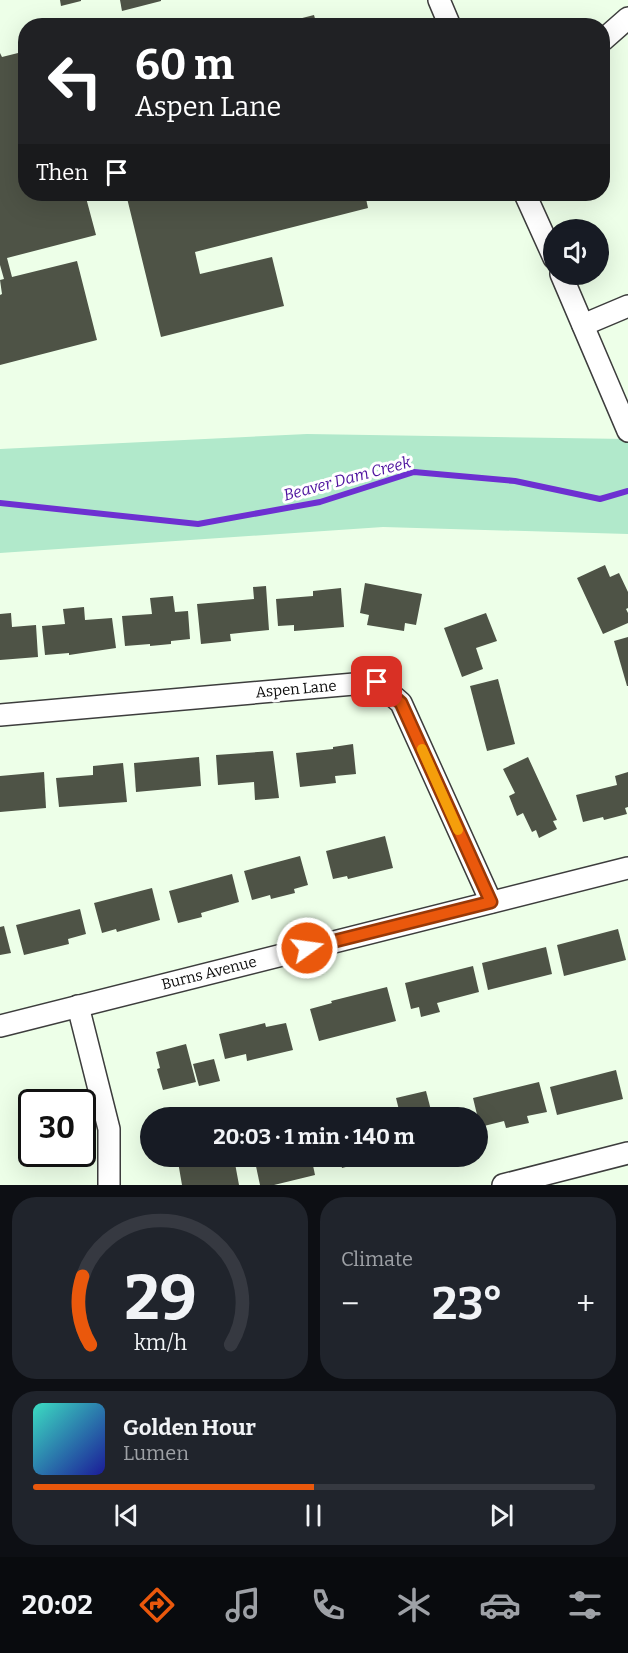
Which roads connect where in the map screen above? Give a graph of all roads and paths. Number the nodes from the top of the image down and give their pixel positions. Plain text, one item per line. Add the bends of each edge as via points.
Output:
1 (439, 0) edge
2 (447, 18) edge
3 (628, 18) edge
4 (610, 33) edge
5 (528, 201) edge
6 (543, 234) edge
7 (566, 285) edge
8 (628, 306) edge
9 (583, 325) junction
10 (628, 431) edge
11 (0, 715) edge
12 (628, 868) edge
13 (491, 902) junction
14 (78, 1006) junction
15 (0, 1026) edge
16 (628, 1154) edge
17 (109, 1185) edge
18 (503, 1185) edge

1 - 2 street
3 - 4 street
5 - 6 street
7 - 9 street
8 - 9 street
9 - 10 street
11 - 13 street, Aspen Lane via 377,682 401,703
12 - 13 street, Burns Avenue
13 - 14 street, Burns Avenue
14 - 15 street, Burns Avenue
14 - 17 street via 109,1129
16 - 18 street

